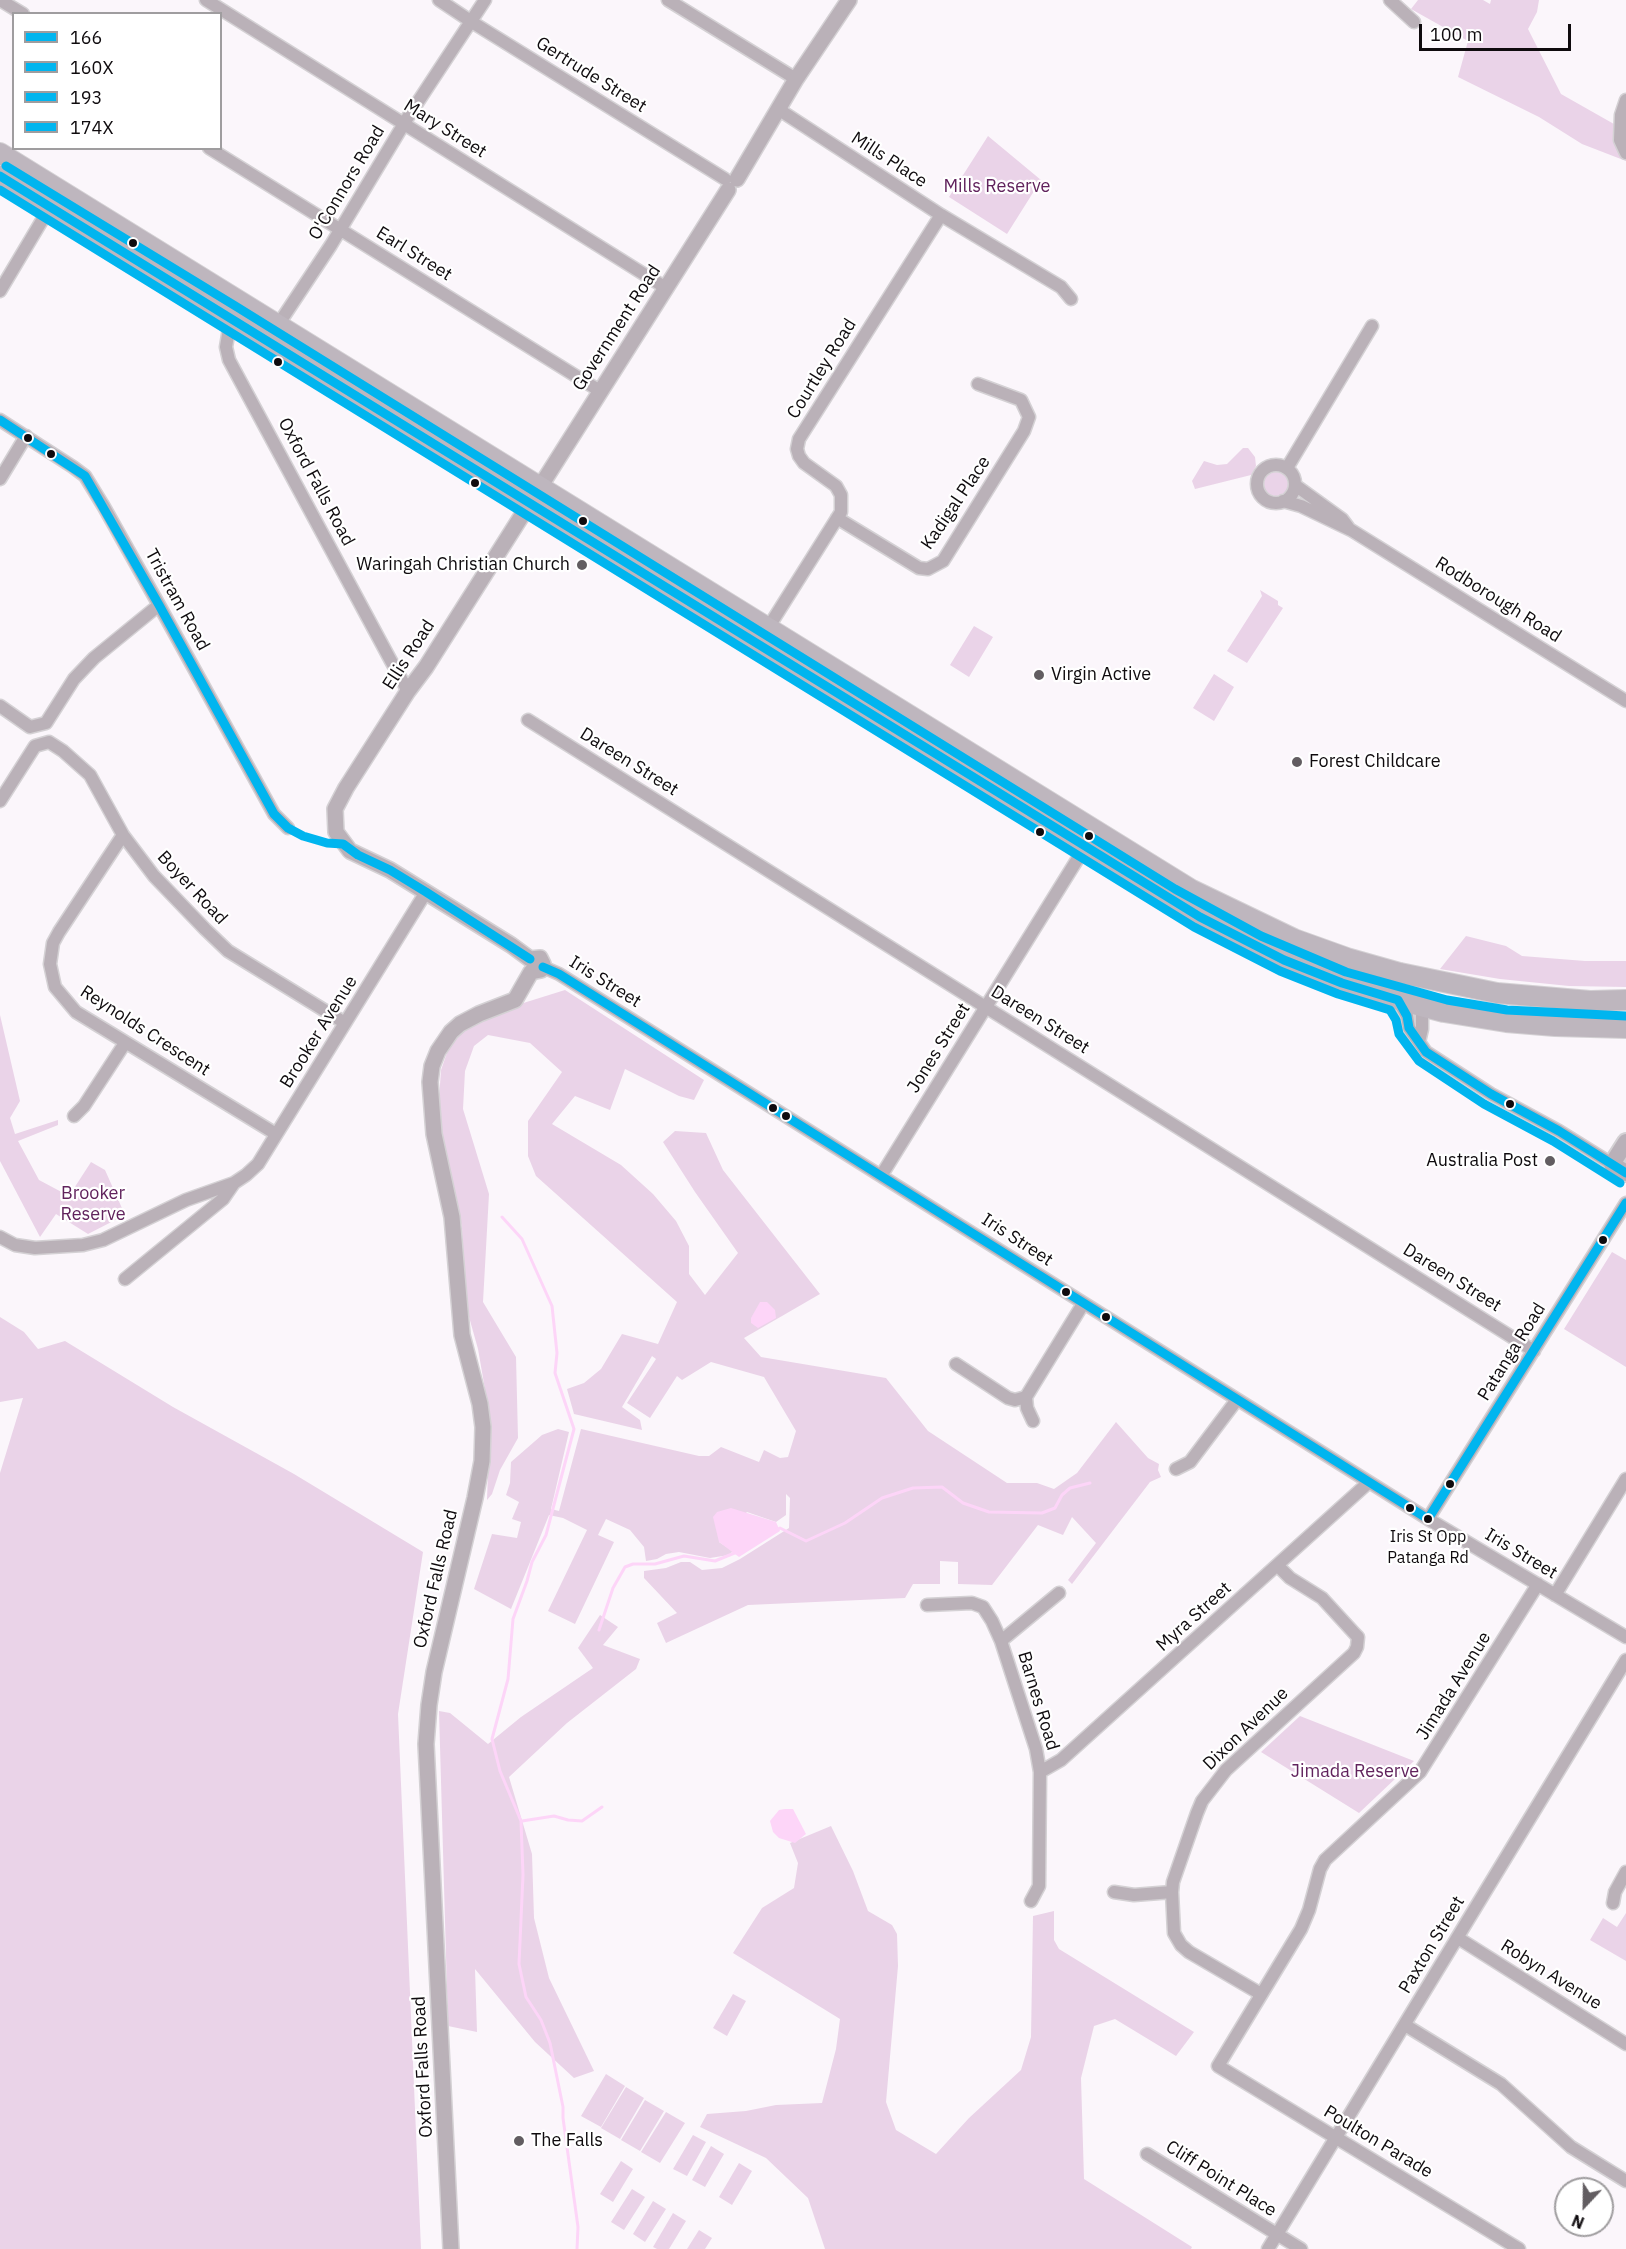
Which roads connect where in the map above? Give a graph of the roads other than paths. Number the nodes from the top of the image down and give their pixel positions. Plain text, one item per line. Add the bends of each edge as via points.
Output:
1 (0, 0) edge
2 (206, 0) edge
3 (439, 0) edge
4 (485, 0) edge
5 (668, 0) edge
6 (849, 0) edge
7 (1390, 0) edge
8 (20, 12) edge
9 (471, 21) junction
10 (1414, 22) dead end
11 (796, 79) junction
12 (1626, 100) edge
13 (778, 109) junction
14 (404, 124) junction
15 (212, 150) edge
16 (0, 153) edge
17 (1626, 153) edge
18 (0, 176) edge
19 (730, 183) junction
20 (50, 207) junction
21 (941, 215) junction
22 (340, 229) junction
23 (666, 288) junction
24 (0, 291) edge
25 (1071, 299) dead end
26 (231, 317) junction
27 (278, 324) junction
28 (1372, 326) dead end
29 (978, 384) dead end
30 (600, 391) junction
31 (0, 420) edge
32 (26, 436) junction
33 (1287, 468) junction
34 (0, 479) edge
35 (1295, 485) junction
36 (534, 495) junction
37 (1283, 501) junction
38 (837, 518) junction
39 (1351, 530) junction
40 (159, 605) junction
41 (768, 628) junction
42 (408, 691) junction
43 (1626, 701) edge
44 (0, 706) edge
45 (528, 720) dead end
46 (0, 801) edge
47 (288, 828) dead end
48 (123, 835) junction
49 (1085, 847) junction
50 (426, 892) junction
51 (535, 966) junction
52 (1398, 1000) junction
53 (1626, 1000) edge
54 (1422, 1006) junction
55 (986, 1007) junction
56 (345, 1023) junction
57 (1626, 1028) edge
58 (1419, 1042) junction
59 (125, 1043) junction
60 (74, 1116) dead end
61 (276, 1134) junction
62 (1626, 1142) edge
63 (1619, 1168) edge
64 (881, 1176) junction
65 (234, 1183) junction
66 (1626, 1203) edge
67 (0, 1237) edge
68 (125, 1279) dead end
69 (1083, 1304) junction
70 (1534, 1351) junction
71 (956, 1364) dead end
72 (1026, 1397) junction
73 (1236, 1401) junction
74 (1033, 1421) dead end
75 (1176, 1469) dead end
76 (1626, 1479) edge
77 (1368, 1482) junction
78 (1428, 1520) junction
79 (1278, 1566) junction
80 (1538, 1584) junction
81 (1059, 1593) dead end
82 (1555, 1595) junction
83 (927, 1605) dead end
84 (1626, 1637) edge
85 (1001, 1641) junction
86 (1626, 1660) edge
87 (1040, 1772) junction
88 (1626, 1872) edge
89 (1114, 1892) dead end
90 (1172, 1892) junction
91 (1031, 1900) dead end
92 (1613, 1903) dead end
93 (1458, 1938) junction
94 (1261, 1994) junction
95 (1405, 2025) junction
96 (1626, 2044) edge
97 (1218, 2066) joint
98 (1335, 2136) junction
99 (1147, 2154) dead end
100 (1626, 2181) edge
101 (1276, 2234) junction
102 (451, 2249) edge
103 (1268, 2249) edge
104 (1301, 2249) edge
105 (1519, 2249) edge

1 - 8 street
2 - 14 street, Mary Street
3 - 9 street, Gertrude Street
4 - 9 street, O'Connors Road
5 - 11 street
6 - 11 street, Government Road
7 - 10 street
9 - 14 street, O'Connors Road
9 - 19 street, Gertrude Street
11 - 13 street, Government Road
12 - 17 street via 1620,140
13 - 19 street, Government Road
13 - 21 street, Mills Place
14 - 22 street, O'Connors Road
14 - 23 street, Mary Street
15 - 22 street, Earl Street
16 - 27 highway
18 - 20 highway
19 - 23 street, Government Road
20 - 24 street
20 - 26 highway
21 - 25 street, Mills Place via 1061,287
21 - 38 street, Courtley Road via 799,439 797,449 804,463 836,486 841,495
22 - 27 street, O'Connors Road
22 - 30 street, Earl Street
23 - 30 street, Government Road
26 - 36 highway
26 - 42 street, Oxford Falls Road via 226,347 229,360
27 - 36 highway
28 - 33 street
29 - 38 street, Kadigal Place via 1021,400 1029,417 943,561 919,568
30 - 36 street, Government Road
31 - 32 street, Tristram Road
32 - 34 street
32 - 40 street, Tristram Road via 85,476
33 - 35 street
33 - 37 street via 1268,467 1257,484 1264,498
35 - 37 street via 1292,495
35 - 39 street, Rodborough Road
36 - 41 highway
36 - 42 street, Ellis Road
36 - 49 highway
37 - 39 street, Rodborough Road
38 - 41 street, Courtley Road
39 - 43 street, Rodborough Road
40 - 44 street via 94,658 74,679 46,723 30,727
40 - 47 street, Tristram Road via 274,814
41 - 53 highway via 1154,868 1266,927 1347,958 1431,981 1538,998
42 - 50 street, Ellis Road via 335,809 336,832 350,851
45 - 55 street, Dareen Street
46 - 48 street, Boyer Road via 35,746 49,742 90,775
48 - 56 street, Boyer Road via 154,876 228,951
48 - 59 street, Reynolds Crescent via 59,932 50,964 61,997 76,1012
49 - 52 highway via 1256,947 1342,983
49 - 55 street, Jones Street
50 - 51 street via 511,945
50 - 56 street, Brooker Avenue
51 - 64 street, Iris Street via 559,974
51 - 102 street, Oxford Falls Road via 515,1000 479,1014 450,1032 438,1051 430,1082 434,1134 452,1217 462,1335 483,1428 475,1498 434,1672 426,1744
52 - 54 highway
52 - 58 street
54 - 57 highway via 1506,1022
54 - 58 street
55 - 64 street, Jones Street
55 - 70 street, Dareen Street
56 - 61 street, Brooker Avenue
58 - 63 street via 1440,1063
59 - 60 street
59 - 61 street, Reynolds Crescent
61 - 65 street, Brooker Avenue via 258,1164
62 - 63 main road
64 - 69 street, Iris Street
65 - 67 street, Brooker Avenue via 83,1245 35,1248 15,1245
65 - 68 street, Brooker Avenue via 223,1199
66 - 70 street, Patanga Road
69 - 72 street
69 - 73 street, Iris Street
70 - 78 street, Patanga Road
71 - 72 street via 1008,1398
72 - 74 street
73 - 75 street via 1190,1462
73 - 77 street, Iris Street
76 - 82 street
77 - 78 street, Iris Street
77 - 79 street, Myra Street
78 - 80 street, Iris Street
79 - 87 street, Myra Street via 1061,1760
79 - 90 street, Dixon Avenue via 1322,1598 1358,1637 1358,1647 1226,1770 1200,1807
80 - 82 street, Iris Street
80 - 94 street, Jimada Avenue via 1420,1772 1325,1860 1301,1929
81 - 85 street
82 - 84 street, Iris Street
83 - 85 street, Barnes Road via 972,1603 983,1607
85 - 87 street, Barnes Road
86 - 93 street, Paxton Street
87 - 91 street, Barnes Road via 1039,1886
88 - 92 street
89 - 90 street
90 - 94 street, Dixon Avenue via 1174,1933 1181,1945
93 - 95 street, Paxton Street
93 - 96 street, Robyn Avenue
94 - 97 street, Jimada Avenue
95 - 98 street, Paxton Street
95 - 100 street via 1502,2085 1571,2147
97 - 98 street, Poulton Parade
98 - 101 street, Paxton Street
98 - 105 street, Poulton Parade
99 - 101 street, Cliff Point Place
101 - 103 street, Paxton Street
101 - 104 street, Cliff Point Place

